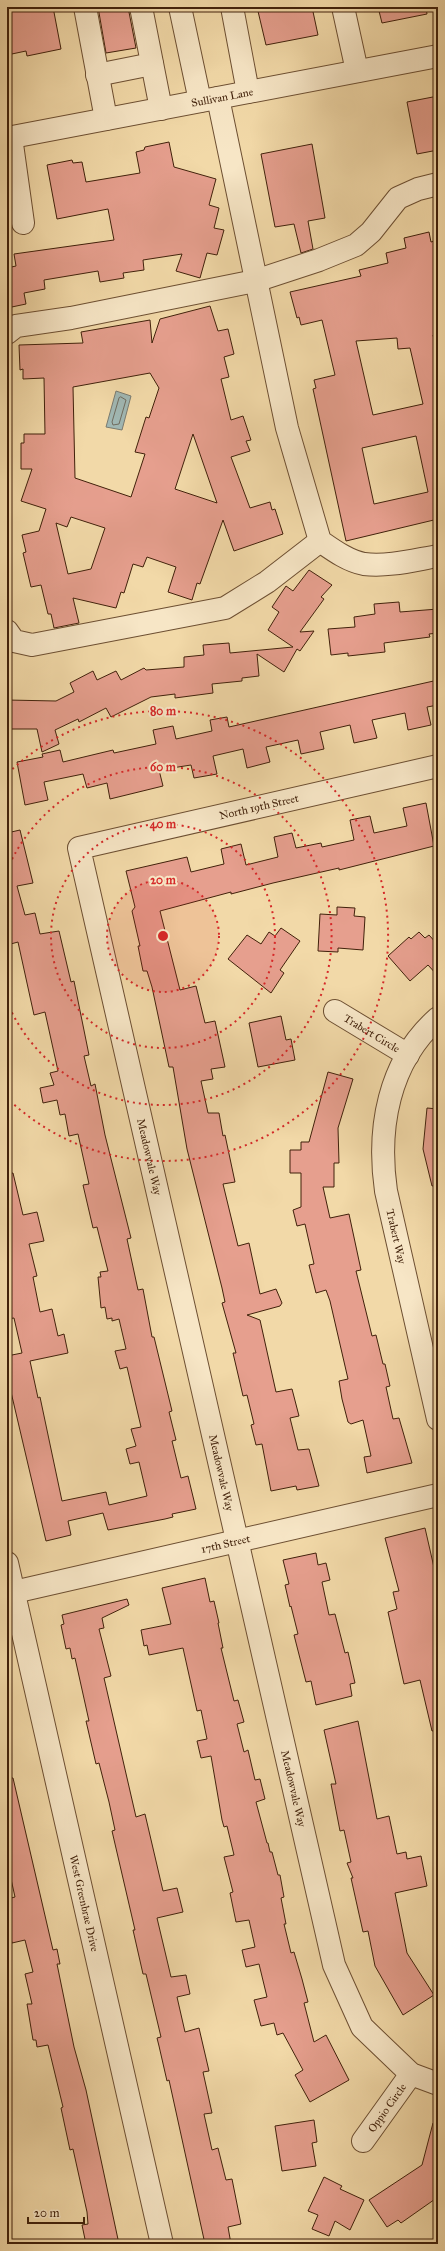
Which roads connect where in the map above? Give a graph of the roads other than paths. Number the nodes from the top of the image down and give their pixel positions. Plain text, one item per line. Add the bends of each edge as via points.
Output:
1 (85, 7) edge
2 (141, 7) edge
3 (180, 7) edge
4 (232, 7) edge
5 (343, 7) edge
6 (438, 56) edge
7 (152, 64) junction
8 (357, 71) junction
9 (98, 76) junction
10 (248, 92) junction
11 (209, 99) junction
12 (161, 109) junction
13 (106, 119) junction
14 (9, 138) edge
15 (438, 184) edge
16 (23, 223) dead end
17 (255, 281) junction
18 (7, 333) edge
19 (320, 541) junction
20 (438, 556) edge
21 (7, 631) edge
22 (438, 766) edge
23 (79, 848) joint
24 (335, 1011) dead end
25 (438, 1018) edge
26 (408, 1055) junction
27 (438, 1419) edge
28 (438, 1495) edge
29 (237, 1541) junction
30 (7, 1563) edge
31 (14, 1592) junction
32 (411, 2074) junction
33 (438, 2084) edge
34 (363, 2141) dead end
35 (162, 2244) edge

1 - 9 street
2 - 7 street
3 - 11 street
4 - 10 street
5 - 8 street
6 - 8 street, Sullivan Lane
7 - 9 street
7 - 12 street
8 - 10 street, Sullivan Lane
9 - 13 street
10 - 11 street, Sullivan Lane
11 - 12 street, Sullivan Lane
11 - 17 street
12 - 13 street, Sullivan Lane
13 - 14 street, Sullivan Lane
14 - 16 street
15 - 17 street via 398,198 371,232 356,245
17 - 18 street via 71,318 16,326
17 - 19 street via 287,428
19 - 20 street via 342,556 363,564 384,564
19 - 21 street via 267,582 225,608 32,644 14,641
22 - 23 street, North 19th Street
23 - 29 street, Meadowvale Way
24 - 26 street, Trabert Circle
25 - 26 street, Trabert Way
26 - 27 street, Trabert Way via 386,1108 382,1136 382,1165
28 - 29 street, 17th Street
29 - 31 street, 17th Street
29 - 32 street, Meadowvale Way via 334,1965 362,2027
30 - 31 street, West Greenbrae Drive
31 - 35 street, West Greenbrae Drive
32 - 33 street
32 - 34 street, Oppio Circle

